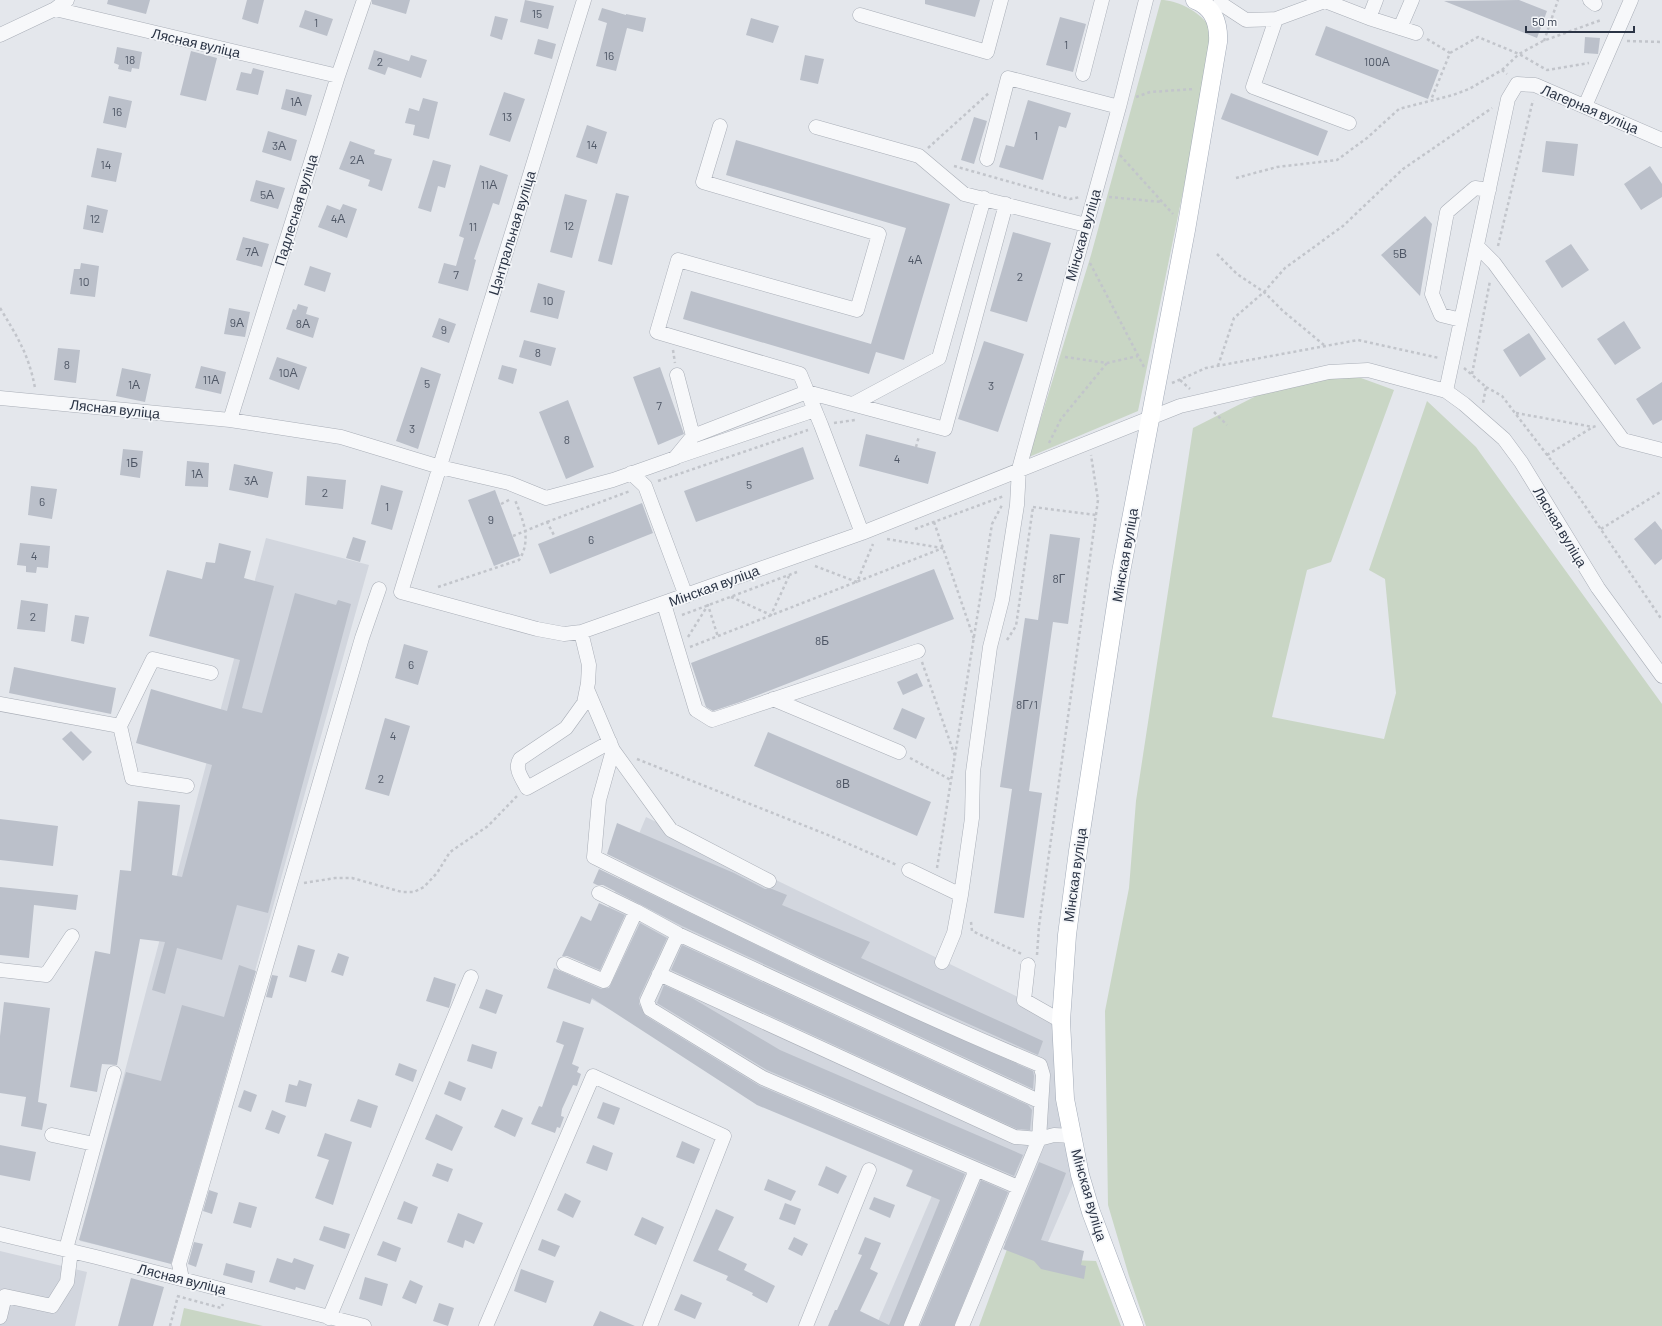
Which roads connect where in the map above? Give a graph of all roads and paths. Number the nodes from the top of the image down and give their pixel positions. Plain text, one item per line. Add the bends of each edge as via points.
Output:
1 (67, 0) edge
2 (364, 0) edge
3 (584, 0) edge
4 (1001, 0) edge
5 (1102, 0) edge
6 (1146, 0) edge
7 (1195, 0) edge
8 (1376, 0) edge
9 (1412, 0) edge
10 (1558, 0) edge
11 (1631, 0) edge
12 (1325, 1) edge
13 (55, 9) junction
14 (1218, 10) edge
15 (860, 15) dead end
16 (1368, 18) junction
17 (1276, 19) junction
18 (1601, 20) dead end
19 (1400, 28) junction
20 (1416, 33) joint
21 (0, 36) edge
22 (1614, 40) junction
23 (1543, 41) junction
24 (1662, 42) edge
25 (1450, 53) junction
26 (1519, 54) junction
27 (1604, 61) junction
28 (1502, 70) junction
29 (1083, 74) dead end
30 (338, 76) junction
31 (1008, 78) junction
32 (1517, 84) junction
33 (1535, 85) junction
34 (1210, 87) junction
35 (1508, 99) junction
36 (1431, 100) junction
37 (1119, 104) junction
38 (1585, 106) junction
39 (1349, 123) dead end
40 (720, 126) dead end
41 (816, 127) dead end
42 (1662, 140) edge
43 (1109, 143) junction
44 (919, 156) junction
45 (987, 159) dead end
46 (947, 164) dead end
47 (1236, 178) dead end
48 (1489, 190) junction
49 (1094, 195) junction
50 (984, 198) junction
51 (1162, 202) junction
52 (1006, 204) junction
53 (1086, 225) junction
54 (1186, 230) junction
55 (1080, 243) junction
56 (1477, 246) junction
57 (1217, 254) dead end
58 (1494, 263) junction
59 (1264, 292) junction
60 (0, 308) edge
61 (1461, 320) junction
62 (670, 336) junction
63 (1325, 345) dead end
64 (1050, 355) junction
65 (1138, 356) junction
66 (1108, 362) junction
67 (1218, 366) dead end
68 (1146, 371) dead end
69 (1472, 374) dead end
70 (677, 375) joint
71 (1486, 387) dead end
72 (1446, 391) junction
73 (807, 392) junction
74 (0, 398) edge
75 (38, 402) junction
76 (853, 404) junction
77 (1211, 409) dead end
78 (815, 410) junction
79 (1516, 413) junction
80 (1150, 418) junction
81 (859, 419) dead end
82 (230, 420) junction
83 (1609, 421) junction
84 (821, 425) junction
85 (1227, 425) dead end
86 (1593, 427) junction
87 (912, 432) dead end
88 (694, 436) junction
89 (1089, 442) junction
90 (916, 447) dead end
91 (1662, 450) edge
92 (1547, 455) junction
93 (675, 458) junction
94 (1040, 461) junction
95 (440, 467) junction
96 (1019, 469) junction
97 (631, 473) junction
98 (645, 486) junction
99 (1662, 491) edge
100 (1007, 495) dead end
101 (501, 504) dead end
102 (1017, 505) junction
103 (1033, 507) junction
104 (1096, 515) junction
105 (547, 522) junction
106 (934, 522) dead end
107 (1600, 529) junction
108 (526, 530) junction
109 (862, 533) junction
110 (513, 536) dead end
111 (556, 537) dead end
112 (887, 539) dead end
113 (873, 544) dead end
114 (943, 548) junction
115 (815, 566) dead end
116 (789, 576) dead end
117 (857, 582) junction
118 (379, 589) dead end
119 (406, 594) junction
120 (686, 596) junction
121 (731, 597) dead end
122 (664, 604) junction
123 (771, 615) junction
124 (1662, 620) edge
125 (581, 632) junction
126 (718, 637) junction
127 (974, 640) junction
128 (1004, 644) dead end
129 (918, 651) joint
130 (678, 652) junction
131 (211, 673) dead end
132 (1662, 676) edge
133 (587, 688) junction
134 (773, 699) junction
135 (0, 704) edge
136 (120, 726) junction
137 (612, 746) junction
138 (899, 752) joint
139 (955, 756) junction
140 (951, 780) junction
141 (187, 786) dead end
142 (527, 788) junction
143 (909, 870) joint
144 (769, 881) dead end
145 (935, 882) junction
146 (288, 888) junction
147 (599, 893) dead end
148 (961, 894) junction
149 (636, 911) junction
150 (970, 920) dead end
151 (678, 934) junction
152 (72, 936) dead end
153 (1029, 960) junction
154 (942, 962) dead end
155 (564, 964) dead end
156 (0, 970) edge
157 (660, 974) junction
158 (471, 977) dead end
159 (1061, 1021) junction
160 (114, 1073) dead end
161 (1041, 1102) junction
162 (52, 1135) dead end
163 (1072, 1136) junction
164 (1039, 1139) junction
165 (94, 1144) junction
166 (869, 1170) dead end
167 (976, 1170) junction
168 (1018, 1187) junction
169 (0, 1234) edge
170 (68, 1250) junction
171 (182, 1279) junction
172 (178, 1296) junction
173 (222, 1308) dead end
174 (0, 1317) edge
175 (329, 1318) junction
176 (170, 1326) edge
177 (364, 1326) edge
178 (486, 1326) edge
179 (650, 1326) edge
180 (806, 1326) edge
181 (911, 1326) edge
182 (962, 1326) edge
183 (1134, 1326) edge

1 - 13 street
2 - 30 street, Падлесная вуліца
3 - 95 street, Цэнтральная вуліца
4 - 15 street via 987,52
5 - 29 street
6 - 37 street, Мінская вуліца
7 - 14 main road
8 - 16 street
9 - 19 street
10 - 23 path
11 - 22 street
12 - 16 street
12 - 17 street
13 - 21 street
13 - 30 street, Лясная вуліца
14 - 17 street via 1246,20
14 - 34 main road, Мінская вуліца
16 - 19 street
17 - 39 street via 1253,87
18 - 23 path
19 - 20 street
20 - 25 path
22 - 24 path
22 - 27 street
23 - 26 path
25 - 26 path via 1478,37
25 - 36 path
26 - 27 path via 1547,70
26 - 28 path
27 - 38 street
28 - 32 path
28 - 36 path via 1469,89
30 - 82 street, Падлесная вуліца
31 - 37 street
31 - 44 path via 976,103
31 - 45 street
32 - 33 street, Лагерная вуліца
32 - 35 street
33 - 38 street, Лагерная вуліца
33 - 58 path
34 - 37 path via 1150,92
34 - 54 main road, Мінская вуліца
35 - 48 street
35 - 59 path via 1479,116 1404,169 1343,226 1285,268
36 - 47 path via 1398,108 1367,138 1337,160 1277,167
37 - 43 street, Мінская вуліца
38 - 42 street, Лагерная вуліца
40 - 62 street via 703,182 879,234 857,310 678,260 657,332
41 - 44 street
43 - 49 street, Мінская вуліца
43 - 51 path
44 - 50 street via 964,194
46 - 49 path via 1070,199
48 - 56 street
48 - 61 street via 1475,188 1447,212 1432,294 1440,314
49 - 51 path
49 - 53 street, Мінская вуліца
50 - 52 street
50 - 76 street via 939,358
51 - 54 path
52 - 53 street
52 - 76 street via 945,430
53 - 55 street, Мінская вуліца
54 - 80 main road, Мінская вуліца
55 - 64 street, Мінская вуліца
55 - 65 path
56 - 58 street
56 - 61 street
57 - 59 path via 1237,274
58 - 69 path
58 - 83 street
59 - 63 path
59 - 67 path via 1234,318
60 - 75 path via 23,346
61 - 72 street
62 - 70 path
62 - 73 street via 800,374
64 - 66 path
64 - 96 street, Мінская вуліца
65 - 66 path
65 - 68 path
66 - 94 path via 1061,419
70 - 88 street
71 - 79 path via 1502,396
72 - 80 street via 1368,370 1329,372 1180,406
72 - 132 street, Лясная вуліца via 1470,408 1504,439 1521,462 1598,588
73 - 76 street
73 - 78 street
73 - 88 street
74 - 75 street, Лясная вуліца
75 - 82 street, Лясная вуліца
77 - 85 path
78 - 84 street
78 - 93 street
79 - 86 path
79 - 92 path
80 - 89 street, Мінская вуліца
80 - 159 main road, Мінская вуліца via 1121,572 1078,851 1067,935
81 - 84 path
82 - 95 street via 341,437
83 - 86 path
83 - 91 street via 1623,440
84 - 98 path
84 - 109 street
86 - 92 path
87 - 90 path via 919,434
88 - 93 street
89 - 94 street, Мінская вуліца
89 - 104 path via 1098,500
92 - 107 path
93 - 97 street
94 - 96 street, Мінская вуліца
95 - 97 street via 509,483 546,498
95 - 119 street, Цэнтральная вуліца
96 - 102 street
96 - 109 street, Мінская вуліца
97 - 98 street
98 - 105 path
98 - 120 street
99 - 107 path
100 - 127 path via 992,524
101 - 108 path via 514,498
102 - 103 path
102 - 148 street via 1002,600 990,647 973,772 972,818
103 - 104 path
103 - 128 path via 1016,626
104 - 153 path via 1040,918
105 - 108 path
105 - 111 path
106 - 114 path
107 - 124 path
108 - 110 path
108 - 119 path via 523,555 519,560 466,579
109 - 120 street, Мінская вуліца
112 - 114 path
113 - 117 path
114 - 117 path
114 - 127 path
115 - 117 path
116 - 123 path
117 - 123 path
118 - 146 street
119 - 125 street, Мінская вуліца via 543,630 564,634
120 - 122 street, Мінская вуліца
121 - 123 path
122 - 125 street, Мінская вуліца
122 - 130 street
123 - 126 path
125 - 133 street via 589,665
126 - 130 path
126 - 130 path via 708,605
127 - 139 path
129 - 134 street
129 - 139 path
130 - 134 street via 696,710 712,720
131 - 136 street via 153,659
133 - 137 street
133 - 142 street via 584,703 566,728 520,758 517,764 518,771
134 - 138 street
135 - 136 street
136 - 141 street via 132,778
137 - 142 street
137 - 143 path
137 - 144 street via 670,830
137 - 161 street via 599,800 594,858 969,1035 1040,1065 1043,1075
138 - 140 path
139 - 140 path
140 - 145 path
142 - 146 path via 508,803 488,826 450,852 437,873 424,887 414,892 402,892 346,878 314,881
143 - 145 street
145 - 148 street
146 - 171 street via 179,1264
147 - 149 street
148 - 154 street via 954,933
149 - 151 street
149 - 155 street via 604,981
150 - 153 path via 972,930
151 - 157 street
151 - 161 street
152 - 156 street via 46,975
153 - 159 street via 1024,1000
157 - 164 street via 1015,1137
157 - 167 street via 647,1001 650,1009 763,1078
158 - 175 street
159 - 163 main road, Мінская вуліца via 1065,1099
160 - 165 street
161 - 164 street
162 - 165 street
163 - 164 street
163 - 183 main road, Мінская вуліца via 1091,1212
164 - 168 street
165 - 170 street
166 - 180 street
167 - 168 street
167 - 181 street
168 - 182 street
169 - 170 street, Лясная вуліца
170 - 171 street, Лясная вуліца
170 - 174 street via 67,1282 52,1306 5,1296
171 - 172 path
171 - 175 street, Лясная вуліца
172 - 173 path
172 - 176 path
175 - 177 street, Лясная вуліца
178 - 179 street via 593,1076 724,1136

